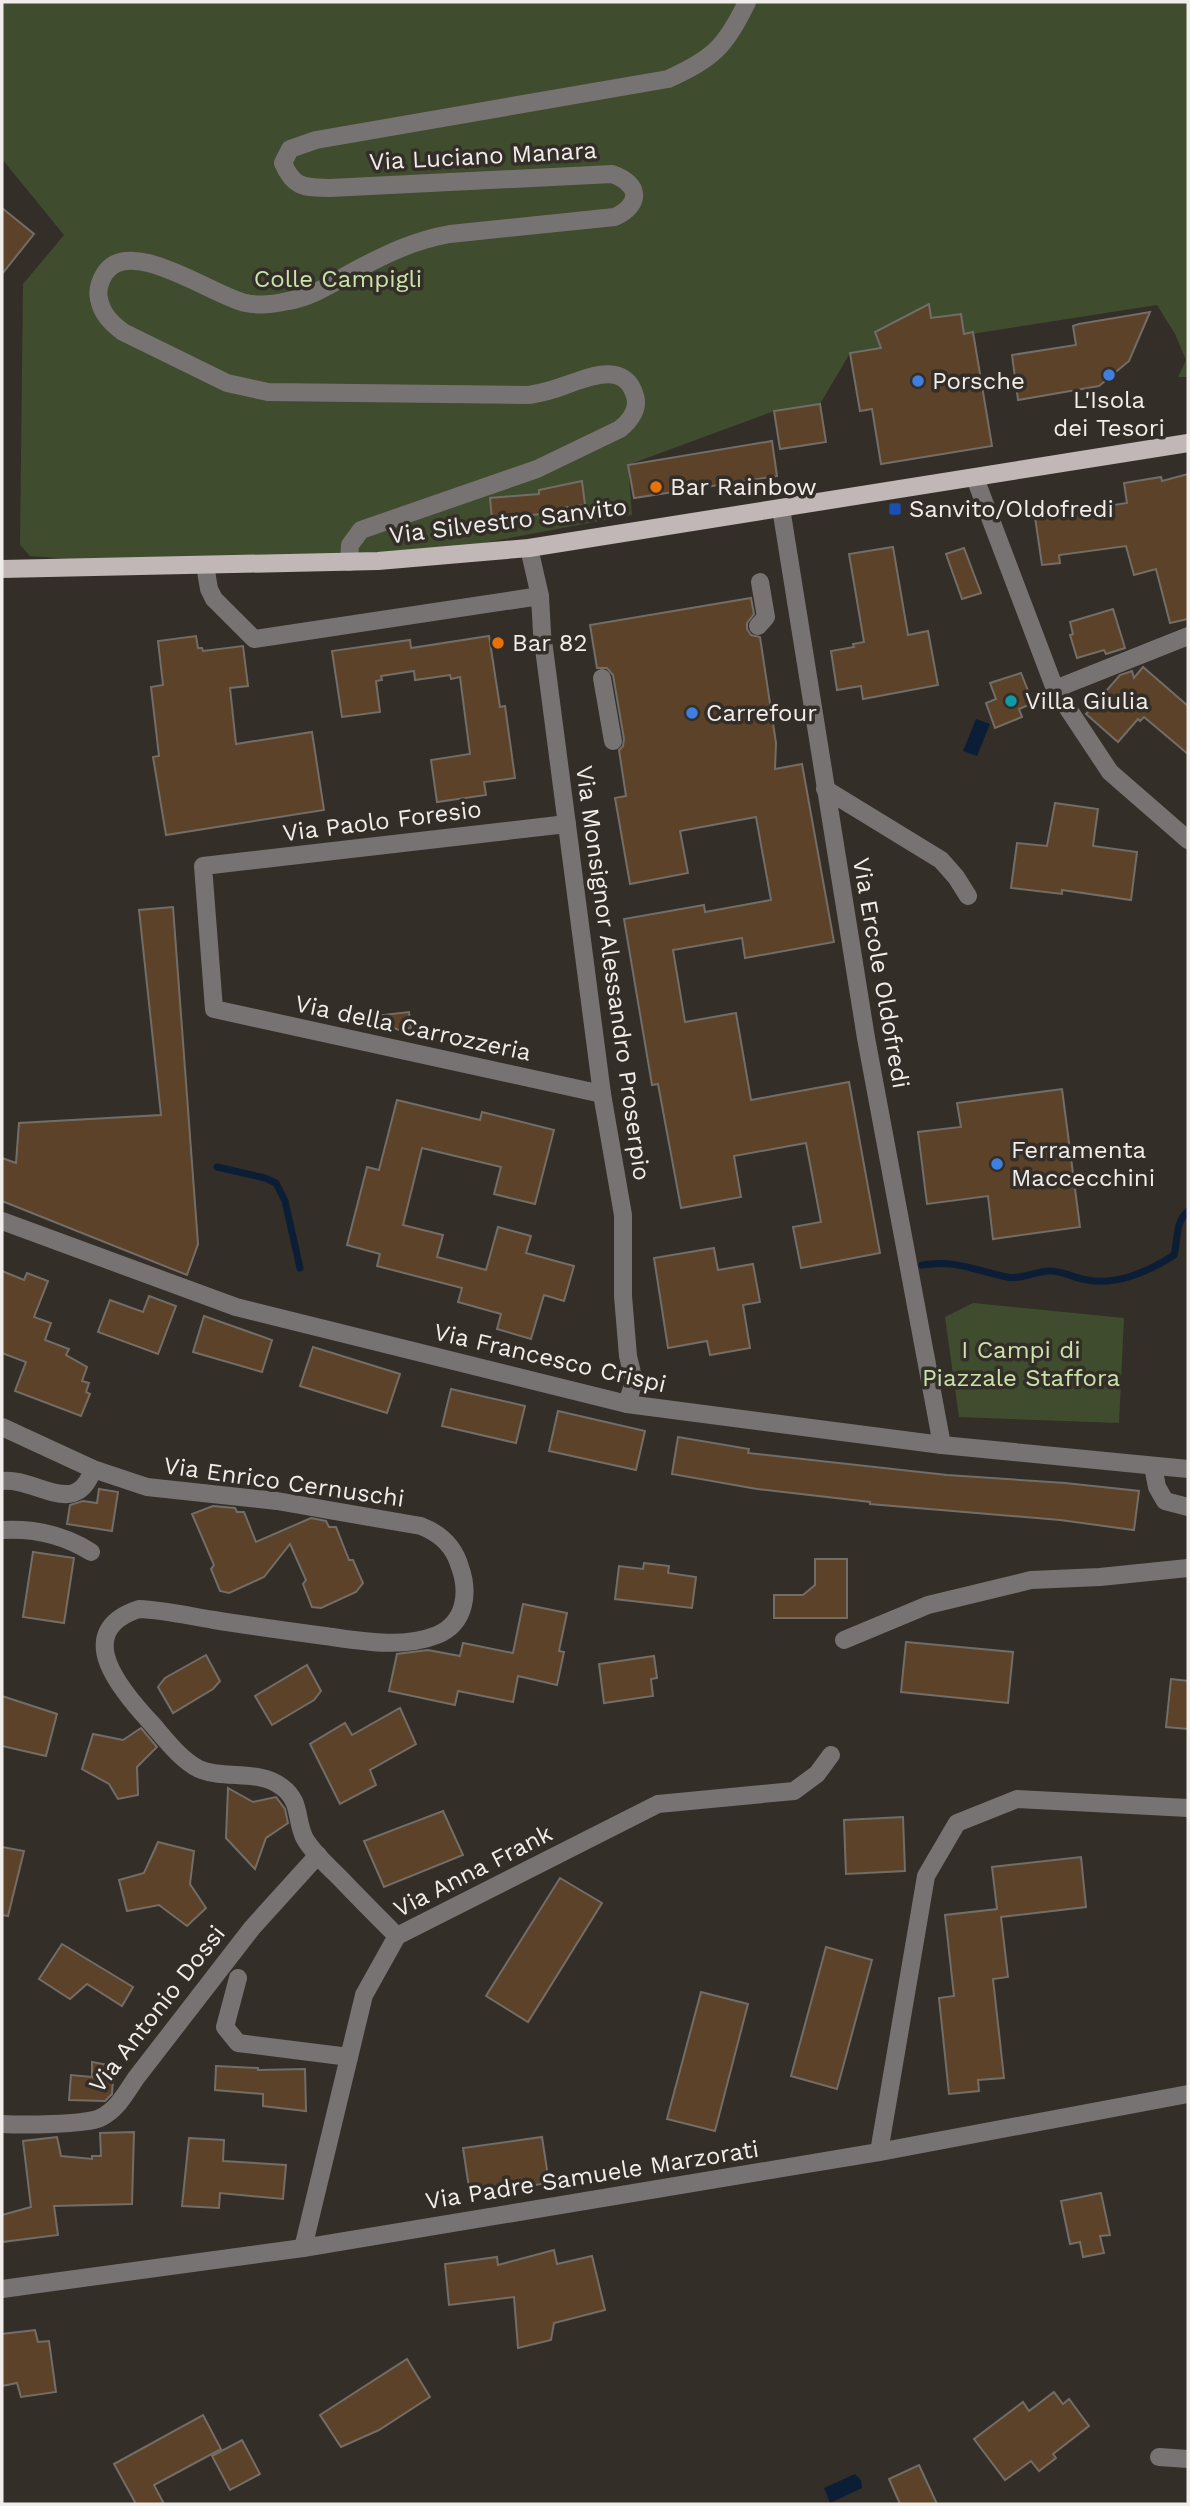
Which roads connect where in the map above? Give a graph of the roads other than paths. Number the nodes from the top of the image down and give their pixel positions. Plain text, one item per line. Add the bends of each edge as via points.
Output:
1 (747, 2) edge
2 (1188, 443) edge
3 (975, 478) junction
4 (781, 508) junction
5 (529, 548) junction
6 (349, 562) junction
7 (205, 565) junction
8 (2, 569) edge
9 (760, 582) dead end
10 (540, 596) junction
11 (758, 626) dead end
12 (1188, 636) edge
13 (602, 678) dead end
14 (1055, 689) junction
15 (613, 741) dead end
16 (825, 789) junction
17 (567, 824) junction
18 (1188, 840) edge
19 (968, 896) dead end
20 (214, 1009) joint
21 (602, 1094) junction
22 (2, 1221) edge
23 (627, 1404) junction
24 (2, 1427) edge
25 (942, 1445) junction
26 (1153, 1466) junction
27 (93, 1469) junction
28 (1188, 1469) edge
29 (2, 1481) edge
30 (1188, 1507) edge
31 (2, 1530) edge
32 (91, 1552) dead end
33 (1188, 1568) edge
34 (844, 1640) dead end
35 (831, 1755) dead end
36 (1188, 1808) edge
37 (318, 1856) junction
38 (397, 1936) junction
39 (238, 1978) dead end
40 (349, 2057) junction
41 (1188, 2094) edge
42 (2, 2124) edge
43 (879, 2152) junction
44 (303, 2248) junction
45 (2, 2289) edge
46 (1159, 2457) dead end
47 (1188, 2459) edge

1 - 6 street, Via Luciano Manara via 733,31 714,54 668,79 316,140 290,149 283,163 289,177 302,187 330,188 612,174 630,183 634,191 627,211 615,217 423,239 307,297 266,304 246,303 135,259 108,268 98,296 111,322 123,332 246,389 528,396 608,373 632,387 635,411 620,429 537,469 361,530 350,545
2 - 3 main road, Via Silvestro Sanvito
3 - 4 main road, Via Silvestro Sanvito
3 - 14 street
4 - 5 main road, Via Silvestro Sanvito
4 - 16 street, Via Ercole Oldofredi
5 - 6 main road, Via Silvestro Sanvito
5 - 10 street, Via Monsignor Alessandro Proserpio
6 - 7 main road, Via Silvestro Sanvito
7 - 8 main road, Via Silvestro Sanvito
7 - 10 street via 214,599 254,639
9 - 11 street via 765,617
10 - 17 street, Via Monsignor Alessandro Proserpio
12 - 14 street
13 - 15 street
14 - 18 street via 1110,772
16 - 19 street via 941,860
16 - 25 street, Via Ercole Oldofredi
17 - 20 street, Via Paolo Foresio via 204,866
17 - 21 street, Via Monsignor Alessandro Proserpio
20 - 21 street, Via della Carrozzeria
21 - 23 street, Via Monsignor Alessandro Proserpio via 622,1215 623,1296 634,1381
22 - 23 street, Via Francesco Crispi via 236,1307
23 - 25 street, Via Francesco Crispi
24 - 27 street, Via Enrico Cernuschi
25 - 26 street, Via Francesco Crispi
26 - 28 street, Via Francesco Crispi
26 - 30 street via 1165,1501
27 - 29 street via 81,1490 64,1495
27 - 37 street, Via Enrico Cernuschi via 147,1487 277,1501 421,1526 434,1531 453,1551 465,1580 466,1598 450,1627 428,1638 383,1643 342,1639 139,1609 124,1614 107,1635 106,1662 120,1688 172,1746 200,1769 281,1785 292,1796 304,1837
31 - 32 street via 51,1533
33 - 34 street via 1031,1580 928,1605
35 - 38 street, Via Anna Frank via 817,1774 794,1791 657,1804
36 - 43 street via 1017,1799 957,1823 926,1877
37 - 38 street, Via Enrico Cernuschi
37 - 42 street, Via Antonio Dossi via 252,1928 121,2102 99,2119
38 - 40 street, Via Anna Frank via 365,1995
39 - 40 street via 225,2027 238,2043
40 - 44 street, Via Anna Frank
41 - 43 street, Via Padre Samuele Marzorati
43 - 44 street, Via Padre Samuele Marzorati
44 - 45 street, Via Padre Samuele Marzorati
46 - 47 street

